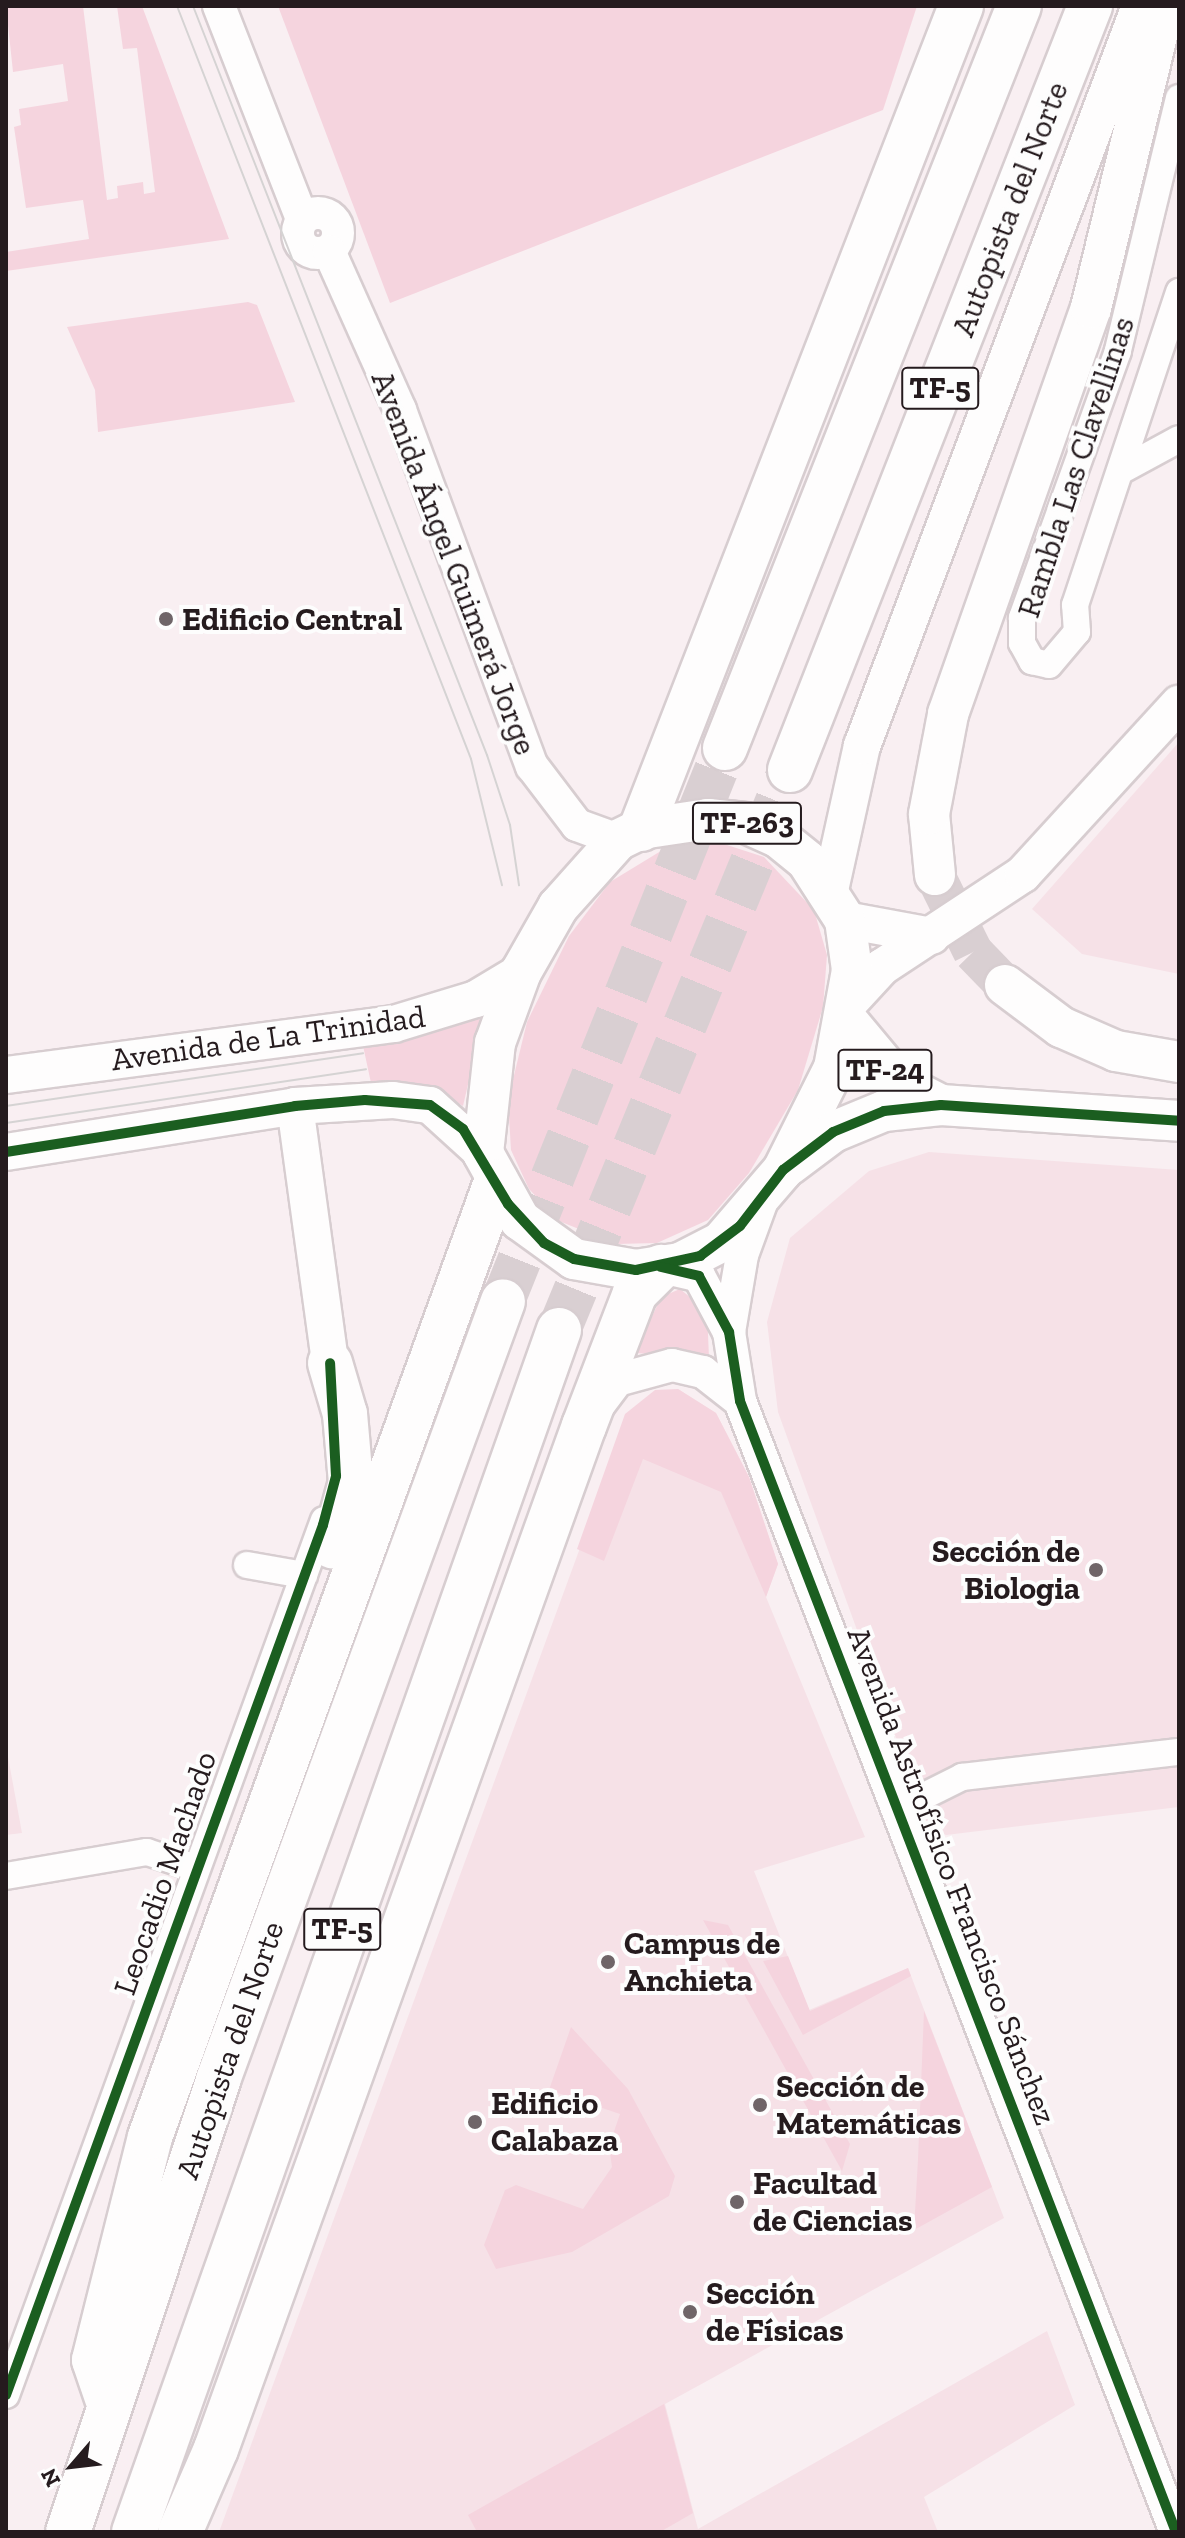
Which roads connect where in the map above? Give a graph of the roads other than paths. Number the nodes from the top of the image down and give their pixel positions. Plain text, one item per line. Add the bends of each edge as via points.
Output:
1 (219, 6) edge
2 (961, 6) edge
3 (1019, 6) edge
4 (1090, 6) edge
5 (1140, 6) edge
6 (1164, 6) edge
7 (1179, 98) edge
8 (1179, 292) edge
9 (1179, 439) edge
10 (1122, 470) junction
11 (1179, 704) edge
12 (725, 748) tunnel mouth
13 (790, 770) tunnel mouth
14 (629, 834) junction
15 (935, 875) tunnel mouth
16 (837, 905) junction
17 (932, 936) junction
18 (521, 972) junction
19 (1005, 985) tunnel mouth
20 (846, 1012) junction
21 (1179, 1062) edge
22 (6, 1075) edge
23 (941, 1105) junction
24 (295, 1106) junction
25 (1179, 1121) edge
26 (6, 1152) edge
27 (490, 1168) junction
28 (774, 1182) junction
29 (661, 1267) junction
30 (503, 1301) tunnel mouth
31 (559, 1330) tunnel mouth
32 (729, 1332) junction
33 (330, 1363) junction
34 (740, 1401) junction
35 (584, 1426) junction
36 (247, 1565) dead end
37 (304, 1575) junction
38 (1179, 1752) edge
39 (898, 1809) junction
40 (196, 1868) junction
41 (6, 1876) edge
42 (200, 1990) junction
43 (6, 2395) edge
44 (109, 2406) junction
45 (68, 2532) edge
46 (134, 2532) edge
47 (180, 2532) edge
48 (1176, 2532) edge

1 - 14 street, Avenida Ángel Guimerá Jorge via 302,219 312,213 334,219 337,242 329,251 400,410 532,766 577,825
2 - 14 highway
3 - 12 highway, Autopista del Norte / TF-5
4 - 13 highway, Autopista del Norte / TF-5
5 - 16 main road via 862,746
6 - 15 main road via 1091,308 948,714 929,814
7 - 10 street, Rambla Las Clavellinas via 1118,351 1022,618 1022,643 1032,661 1049,665 1077,632 1075,605
8 - 10 street, Rambla Las Clavellinas
9 - 10 street
11 - 17 main road via 1023,874
14 - 16 main road, TF-263 via 708,819 746,823 779,838
14 - 18 main road via 558,907
16 - 17 main road
16 - 20 main road via 852,970
17 - 20 main road via 882,967
18 - 22 main road, Avenida de La Trinidad via 476,999 394,1024
18 - 27 main road via 485,1083
19 - 21 main road via 1061,1027 1116,1051
20 - 23 main road, TF-24 via 900,1084
20 - 28 main road via 834,1068
23 - 25 main road, TF-24
23 - 28 main road, TF-24 via 884,1111 833,1132
24 - 26 main road
24 - 27 main road via 365,1100 430,1105
24 - 33 main road
27 - 29 main road via 520,1220 574,1259
27 - 42 highway
28 - 29 main road via 721,1242
28 - 32 street, Avenida Astrofísico Francisco Sánchez via 742,1255
29 - 32 street, Avenida Astrofísico Francisco Sánchez via 699,1276
29 - 35 highway via 635,1293
30 - 44 highway, Autopista del Norte / TF-5 via 218,2080
31 - 46 highway, Autopista del Norte / TF-5
32 - 34 street, Avenida Astrofísico Francisco Sánchez
33 - 37 street, Leocadio Machado via 336,1476
33 - 42 highway via 345,1414 351,1482
34 - 35 street via 703,1372 643,1368 617,1380
34 - 39 street, Avenida Astrofísico Francisco Sánchez
35 - 47 highway via 216,2449
36 - 37 street
37 - 40 street, Leocadio Machado
38 - 39 street via 962,1777
39 - 48 street, Avenida Astrofísico Francisco Sánchez
40 - 41 street via 147,1852
40 - 43 street, Leocadio Machado
42 - 44 highway via 150,2137 94,2360
44 - 45 highway, Autopista del Norte / TF-5

